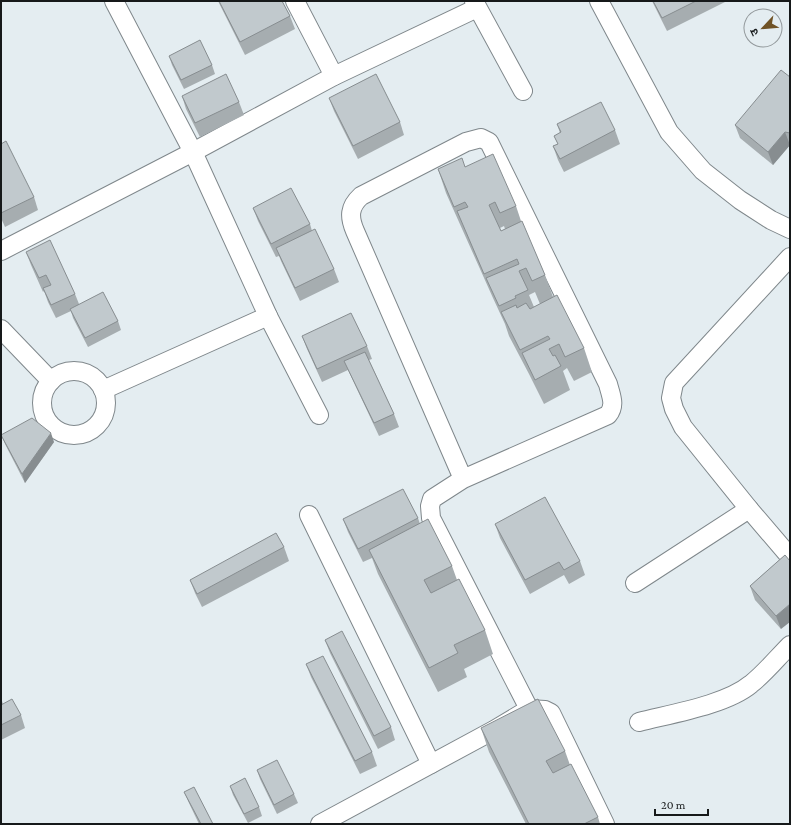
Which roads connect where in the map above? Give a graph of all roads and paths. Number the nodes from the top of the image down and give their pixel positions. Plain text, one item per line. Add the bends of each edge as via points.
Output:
1 (114, 1) edge
2 (295, 1) edge
3 (599, 1) edge
4 (476, 4) edge
5 (334, 76) junction
6 (523, 91) dead end
7 (193, 152) junction
8 (790, 229) edge
9 (1, 250) edge
10 (790, 257) edge
11 (268, 316) junction
12 (1, 329) edge
13 (51, 381) junction
14 (103, 390) junction
15 (319, 415) dead end
16 (463, 479) junction
17 (749, 509) junction
18 (309, 515) dead end
19 (790, 557) edge
20 (634, 583) dead end
21 (790, 645) edge
22 (529, 709) junction
23 (639, 722) dead end
24 (431, 764) junction
25 (320, 824) edge
26 (605, 824) edge

1 - 7 street
2 - 5 street
3 - 8 street via 669,132 703,171 740,200
4 - 5 street
4 - 6 street
5 - 7 street
7 - 9 street
7 - 11 street
10 - 17 street via 674,383 671,398 683,427
11 - 14 street
11 - 15 street
12 - 13 street
13 - 14 street via 62,373 82,372 95,378
13 - 14 street via 43,398 45,416 56,429 68,434 86,432 102,420 106,408
16 - 16 street via 602,418 612,409 613,402 608,384 529,221 489,142 481,138 466,142 361,196 354,202 350,213 355,231
16 - 22 street via 432,499 431,518
17 - 19 street
17 - 20 street
18 - 24 street
21 - 23 street via 751,685 732,695
22 - 24 street
22 - 26 street via 551,713
24 - 25 street

